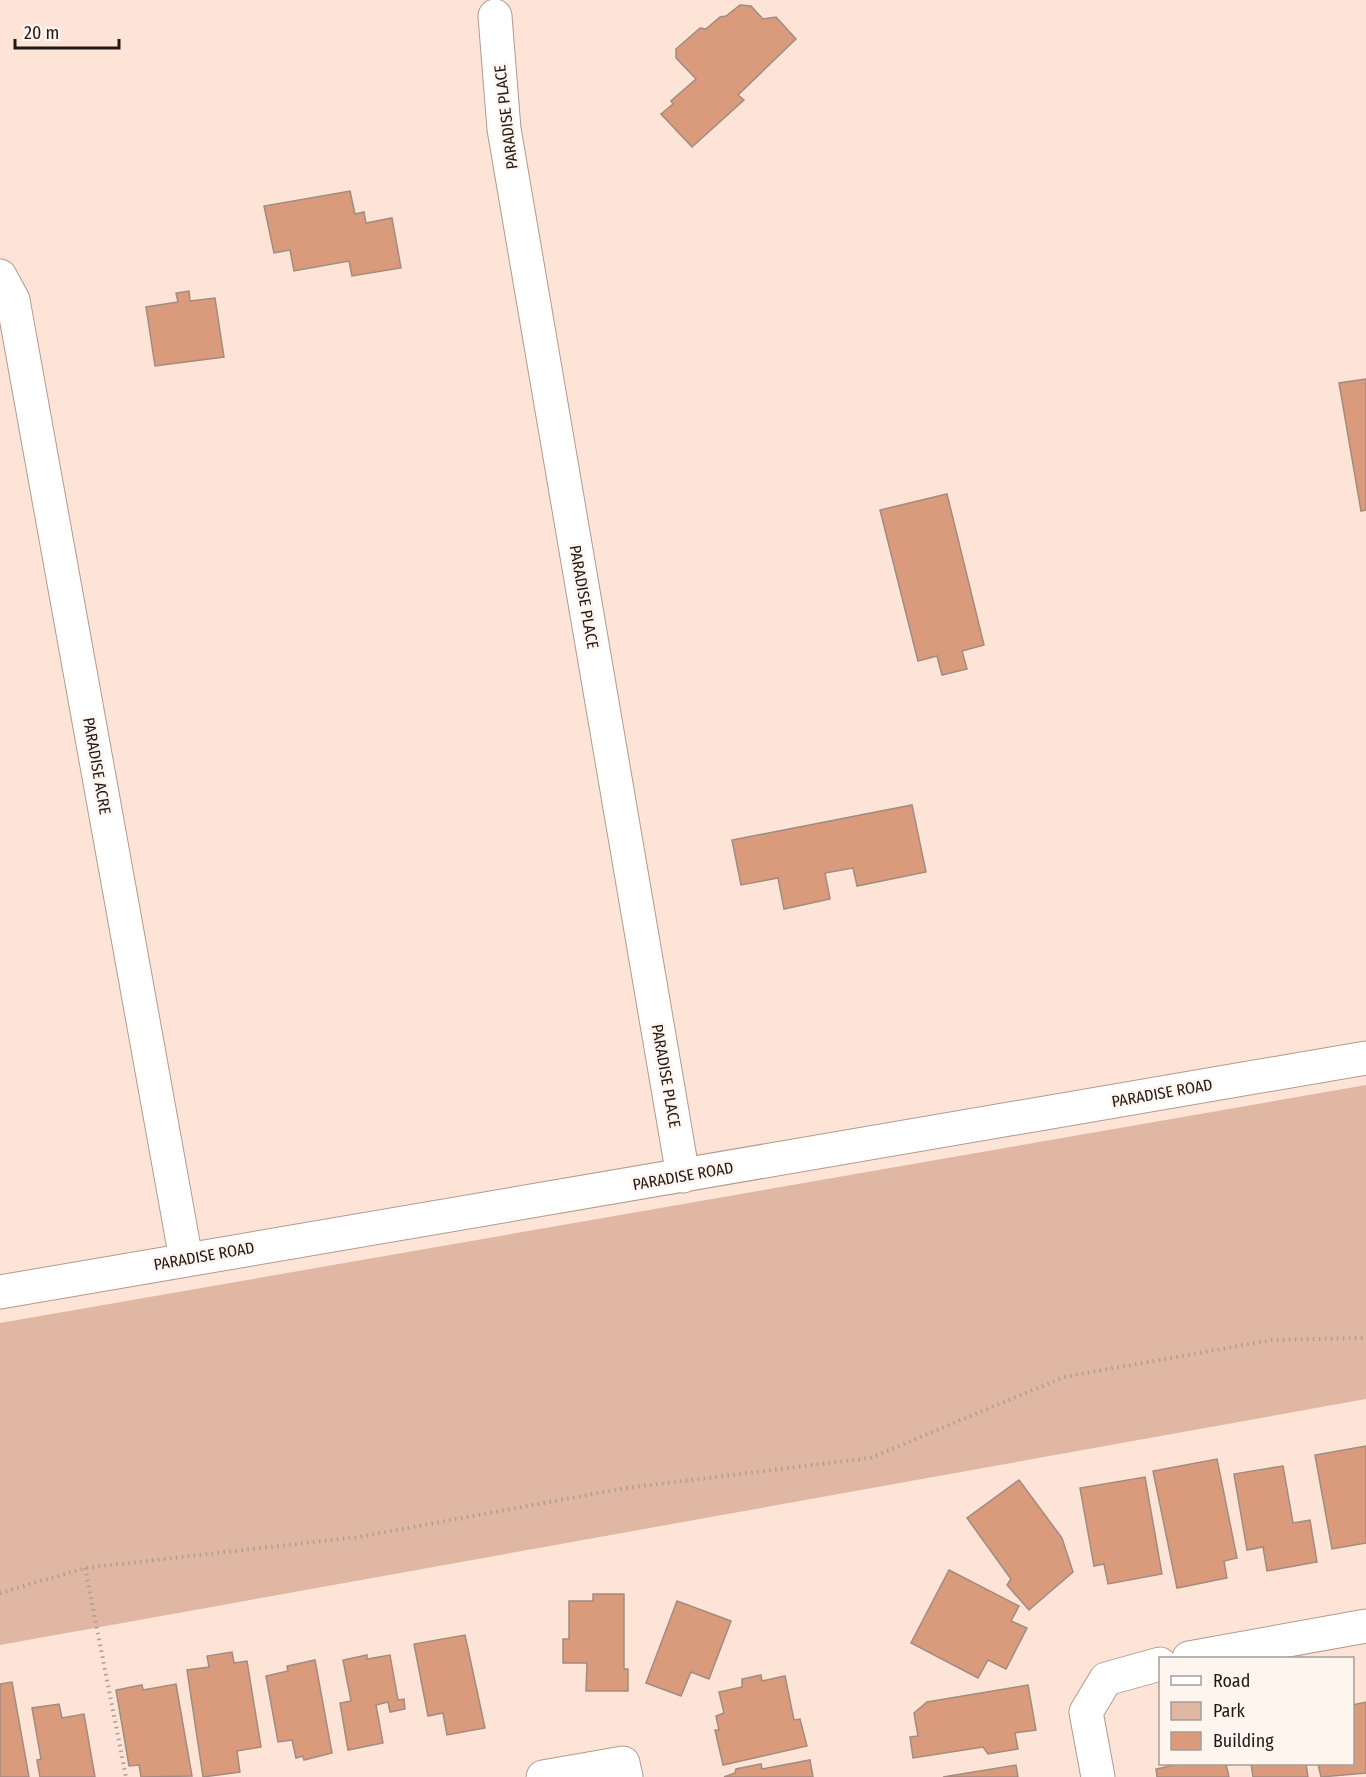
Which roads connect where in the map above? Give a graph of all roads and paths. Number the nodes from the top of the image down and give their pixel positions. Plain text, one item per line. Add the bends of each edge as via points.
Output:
1 (495, 16) dead end
2 (0, 276) edge
3 (1366, 1058) edge
4 (683, 1176) junction
5 (186, 1259) junction
6 (0, 1293) edge
7 (1366, 1338) edge
8 (85, 1568) junction
9 (0, 1593) edge
10 (1366, 1626) edge
11 (1200, 1657) edge
12 (1159, 1665) edge
13 (126, 1777) edge
14 (543, 1777) edge
15 (626, 1777) edge
16 (1098, 1777) edge

1 - 4 street, PARADISE PLACE via 504,129
2 - 5 street, PARADISE ACRE via 13,300
3 - 4 street, PARADISE ROAD
4 - 5 street, PARADISE ROAD
5 - 6 street, PARADISE ROAD
7 - 8 path via 1272,1341 1064,1377 870,1458 626,1488 358,1538
8 - 9 path
8 - 13 path
10 - 11 street
12 - 16 street via 1106,1679 1086,1712
14 - 15 street via 623,1763

